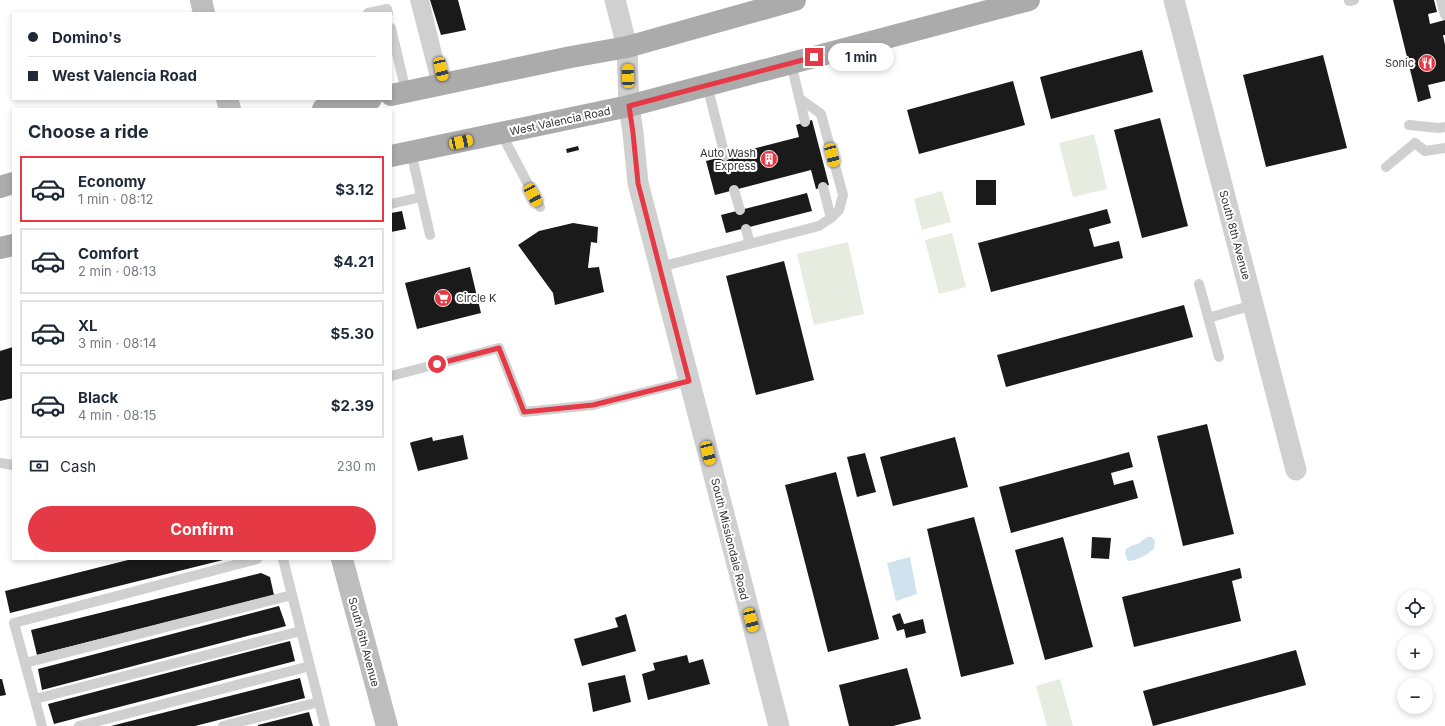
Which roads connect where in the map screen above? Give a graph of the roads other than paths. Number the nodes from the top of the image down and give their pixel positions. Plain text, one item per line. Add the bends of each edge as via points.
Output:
1 (201, 0) edge
2 (415, 0) edge
3 (424, 0) edge
4 (615, 0) edge
5 (795, 0) edge
6 (1029, 0) edge
7 (1174, 0) edge
8 (1349, 0) edge
9 (1354, 0) edge
10 (1441, 0) edge
11 (204, 12) edge
12 (373, 12) edge
13 (388, 12) edge
14 (1445, 15) edge
15 (392, 37) edge
16 (627, 47) junction
17 (791, 63) junction
18 (441, 84) junction
19 (706, 85) junction
20 (398, 93) edge
21 (799, 98) junction
22 (366, 100) edge
23 (629, 106) junction
24 (328, 108) edge
25 (805, 122) dead end
26 (1409, 125) dead end
27 (1445, 127) edge
28 (501, 133) junction
29 (1445, 148) edge
30 (401, 154) edge
31 (725, 156) dead end
32 (1386, 167) dead end
33 (12, 183) edge
34 (0, 187) edge
35 (823, 187) dead end
36 (734, 190) dead end
37 (421, 197) junction
38 (392, 204) edge
39 (540, 207) dead end
40 (740, 210) dead end
41 (831, 218) junction
42 (746, 229) dead end
43 (430, 235) dead end
44 (12, 245) edge
45 (746, 245) junction
46 (0, 248) edge
47 (660, 267) junction
48 (1199, 284) dead end
49 (1253, 305) junction
50 (1208, 318) junction
51 (1218, 357) dead end
52 (392, 376) edge
53 (689, 381) junction
54 (0, 462) edge
55 (12, 465) edge
56 (1296, 470) dead end
57 (253, 560) edge
58 (283, 560) edge
59 (342, 560) edge
60 (292, 595) junction
61 (301, 631) junction
62 (25, 663) junction
63 (310, 666) junction
64 (35, 700) junction
65 (319, 702) junction
66 (42, 726) edge
67 (79, 726) edge
68 (223, 726) edge
69 (325, 726) edge
70 (387, 726) edge
71 (779, 726) edge

1 - 11 street
2 - 18 lane
3 - 18 lane
4 - 16 street, South Missiondale Road
5 - 16 main road
6 - 17 main road, West Valencia Road
7 - 49 street, South 8th Avenue
8 - 9 lane
10 - 14 lane
12 - 13 lane via 387,9
15 - 20 lane
16 - 18 main road
16 - 23 street, South Missiondale Road
17 - 19 main road, West Valencia Road
17 - 21 lane
18 - 20 main road
19 - 23 main road, West Valencia Road
19 - 31 lane
21 - 25 lane
21 - 41 lane via 821,114 843,195 840,210
22 - 24 main road
23 - 28 main road, West Valencia Road
23 - 47 street, South Missiondale Road via 638,183
26 - 27 lane
28 - 30 main road, West Valencia Road
28 - 39 lane
29 - 32 lane via 1425,152 1415,143
30 - 37 lane
33 - 34 main road
35 - 41 lane
36 - 40 lane
37 - 38 lane
37 - 43 lane
41 - 45 lane via 819,226
42 - 45 lane via 749,240
44 - 46 main road
45 - 47 lane
47 - 53 street, South Missiondale Road
48 - 50 lane
49 - 50 lane
49 - 56 street, South 8th Avenue
50 - 51 lane
52 - 53 lane via 499,348 524,412 593,405
53 - 71 street, South Missiondale Road
54 - 55 lane
57 - 62 lane via 14,622
58 - 60 lane
59 - 70 street, South 6th Avenue
60 - 61 lane
60 - 62 lane
61 - 63 lane
61 - 64 lane
62 - 64 lane
63 - 65 lane
63 - 67 lane
64 - 66 lane
65 - 68 lane
65 - 69 lane

